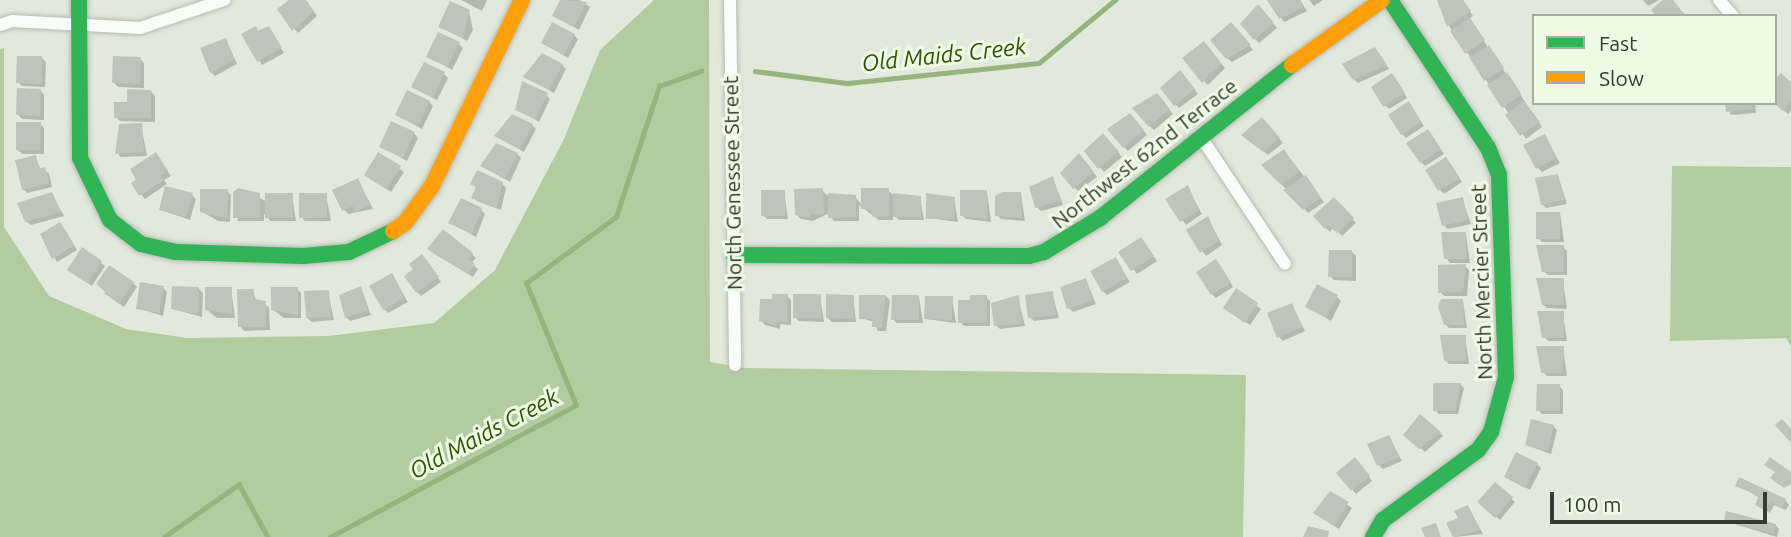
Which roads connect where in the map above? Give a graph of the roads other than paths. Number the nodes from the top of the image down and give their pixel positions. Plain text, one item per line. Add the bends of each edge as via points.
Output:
1 (79, 0) edge
2 (224, 0) edge
3 (730, 0) edge
4 (1382, 0) edge
5 (1391, 0) edge
6 (1719, 0) edge
7 (522, 2) edge
8 (1731, 14) edge
9 (0, 25) edge
10 (78, 27) junction
11 (1201, 137) junction
12 (734, 255) junction
13 (1285, 264) dead end
14 (734, 365) dead end
15 (1373, 537) edge

1 - 10 street
2 - 10 street via 140,28
3 - 12 street, North Genessee Street
4 - 11 street, Northwest 62nd Terrace
5 - 15 street, North Mercier Street via 1488,148 1499,175 1506,377 1491,432 1478,450 1383,520
6 - 8 street
7 - 10 street via 432,186 405,223 379,241 349,253 303,256 176,252 141,244 110,220 80,158
9 - 10 street
11 - 12 street, Northwest 62nd Terrace via 1078,233 1029,256
11 - 13 street
12 - 14 street, North Genessee Street

